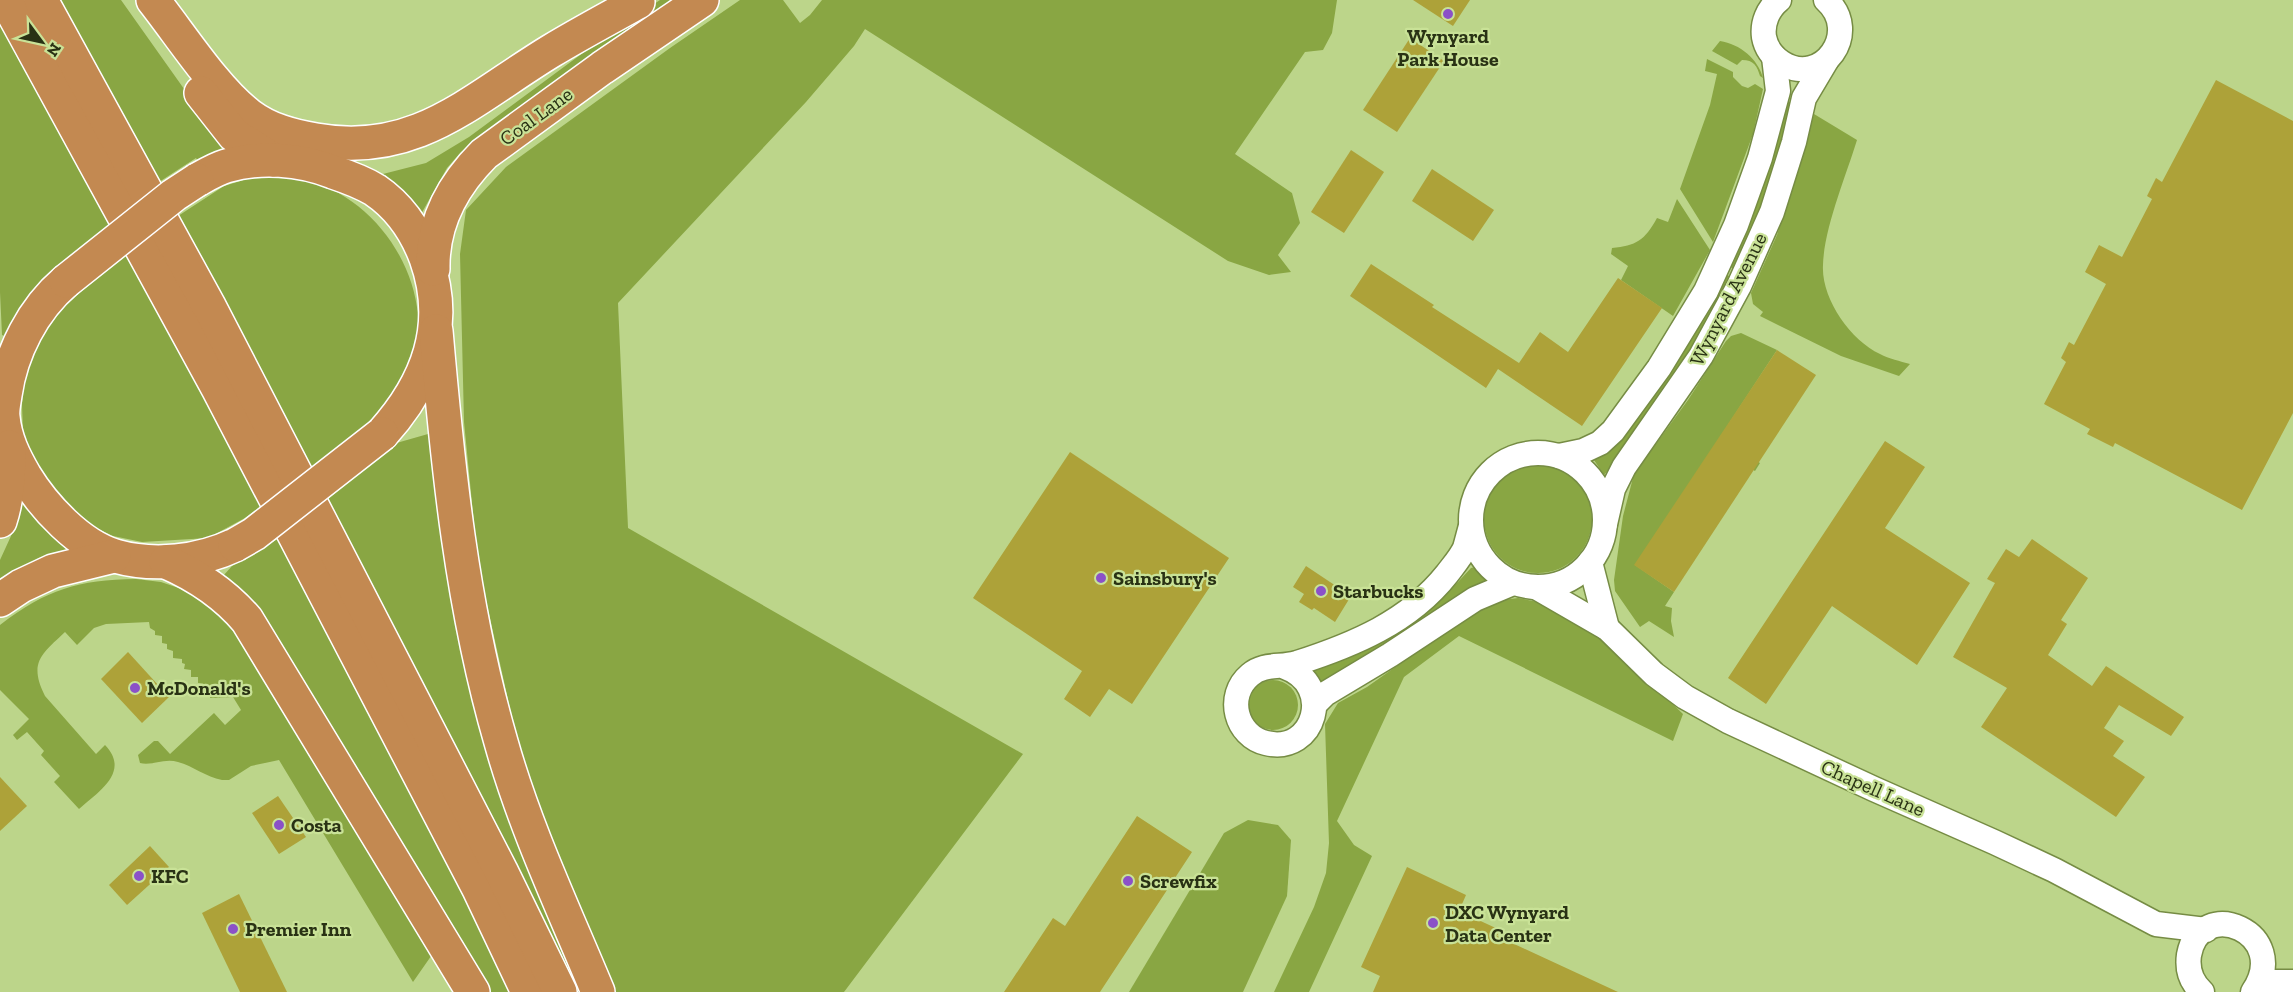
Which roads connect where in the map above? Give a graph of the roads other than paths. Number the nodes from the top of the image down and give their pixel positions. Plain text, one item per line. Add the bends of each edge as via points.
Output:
1 (6, 0) edge
2 (41, 0) edge
3 (134, 0) edge
4 (153, 0) edge
5 (702, 0) edge
6 (1779, 0) edge
7 (640, 1) edge
8 (1830, 3) edge
9 (1774, 57) junction
10 (1826, 61) junction
11 (274, 160) junction
12 (316, 165) junction
13 (433, 276) junction
14 (436, 330) junction
15 (1, 407) edge
16 (9, 447) junction
17 (1559, 456) junction
18 (0, 521) edge
19 (1605, 524) junction
20 (1471, 526) junction
21 (114, 556) junction
22 (166, 562) junction
23 (1590, 562) junction
24 (1525, 585) junction
25 (0, 600) edge
26 (1606, 628) junction
27 (1285, 667) junction
28 (1315, 704) junction
29 (2156, 924) junction
30 (2206, 930) junction
31 (2266, 957) junction
32 (2188, 963) junction
33 (2293, 970) edge
34 (2293, 982) edge
35 (2258, 987) edge
36 (473, 992) edge
37 (528, 992) edge
38 (560, 992) edge
39 (598, 992) edge
40 (2202, 992) edge

1 - 37 highway via 223,399
2 - 38 highway via 287,456
3 - 11 highway via 234,135
4 - 7 highway via 230,99 249,115 294,136 364,144 392,140 434,124
5 - 13 highway, Coal Lane via 602,68 469,169 438,222 432,249
6 - 9 street, Wynyard Avenue via 1767,14 1764,27 1765,40
7 - 12 highway, Coal Lane via 556,67 452,139 385,160
8 - 10 street, Wynyard Avenue via 1840,21 1840,35 1837,47
9 - 10 street via 1802,69
9 - 17 street, Wynyard Avenue via 1778,91 1760,158 1706,291 1659,368 1613,431 1583,451
10 - 19 street, Wynyard Avenue via 1804,98 1772,212 1744,276 1701,356 1623,466 1612,489
11 - 12 highway
11 - 15 highway, bridge via 224,166 197,180 66,281 44,303 27,333 8,375
12 - 13 highway via 357,181 391,204 414,230
13 - 14 highway
14 - 22 highway, bridge via 412,395 382,434 254,534 219,552
14 - 39 highway via 449,476 484,680 523,807
15 - 16 highway
16 - 18 highway via 5,508
16 - 21 highway via 50,511 73,532
17 - 19 street, Wynyard Avenue via 1578,466 1593,482 1602,502
17 - 20 street, Wynyard Avenue via 1525,454 1497,467 1477,490
19 - 23 street, Wynyard Avenue
20 - 24 street, Wynyard Avenue via 1475,544 1492,570
20 - 27 street via 1465,548 1454,565 1412,609 1353,643
21 - 22 highway
21 - 25 highway via 53,571
22 - 36 highway via 218,591 247,620
23 - 24 street, Wynyard Avenue via 1566,581
23 - 26 street
24 - 26 street, Chapell Lane
24 - 28 street via 1475,599
26 - 29 street, Chapell Lane via 1654,674 1711,712 2034,861
27 - 28 street via 1307,682
27 - 28 street via 1262,668 1244,681 1236,703 1246,732 1266,743 1288,742 1306,729
29 - 30 street, Chapell Lane
29 - 32 street, Chapell Lane
30 - 31 street, Chapell Lane via 2231,923 2243,927 2254,934
30 - 32 street via 2190,950
31 - 33 street
31 - 35 street via 2266,970
32 - 40 street, Chapell Lane via 2190,976
34 - 35 street

